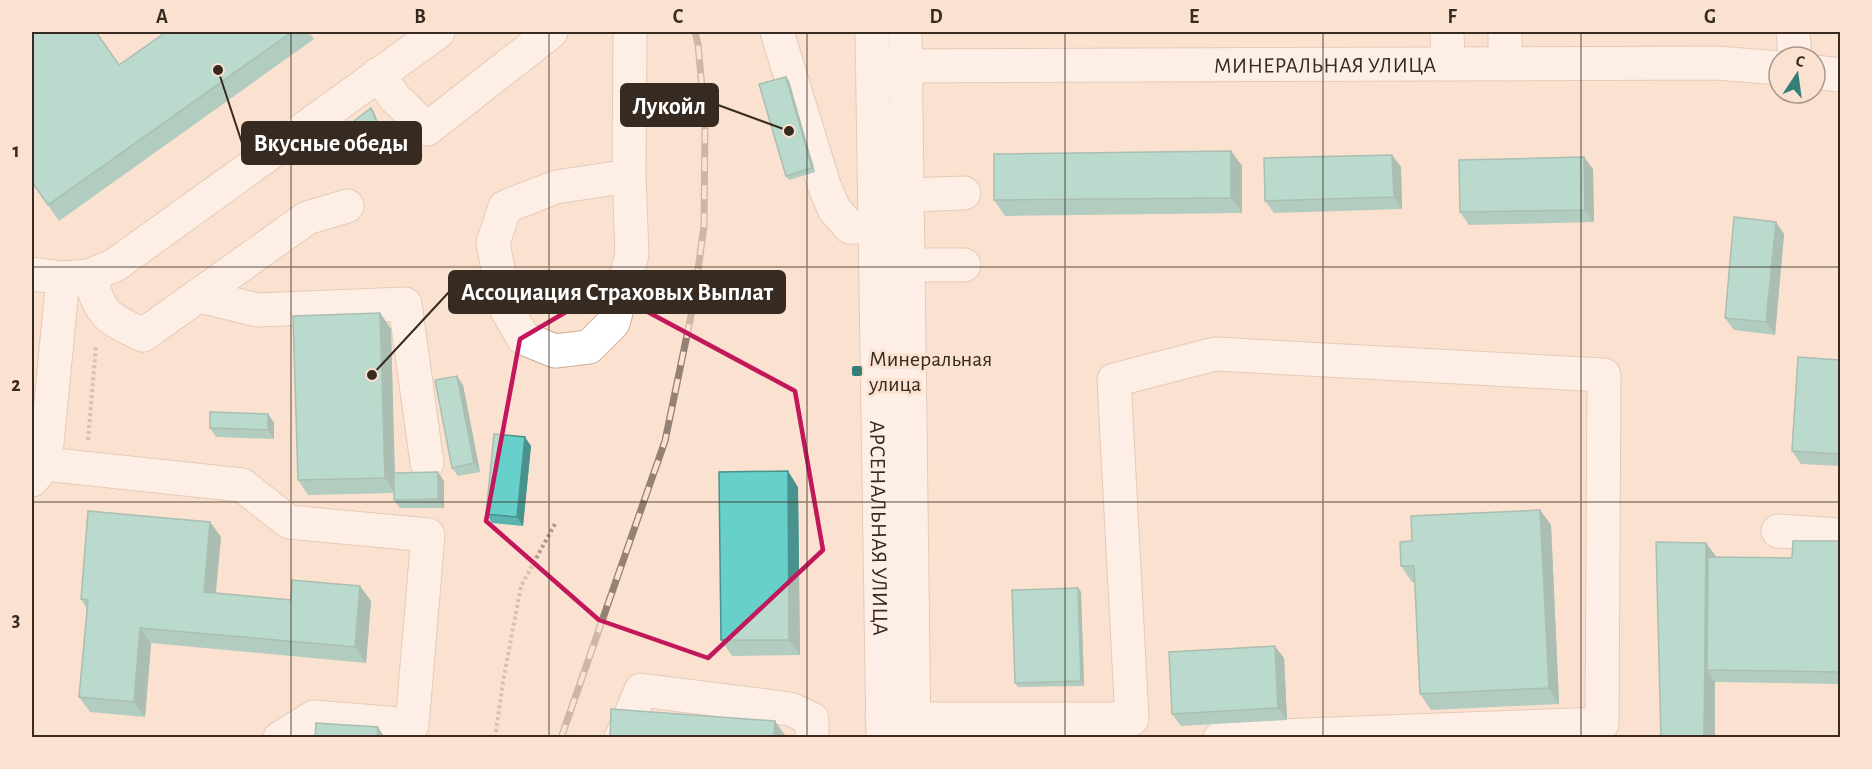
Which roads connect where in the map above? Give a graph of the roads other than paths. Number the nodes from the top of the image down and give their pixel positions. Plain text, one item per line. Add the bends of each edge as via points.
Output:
1 (551, 32) edge
2 (630, 32) edge
3 (777, 32) edge
4 (872, 32) edge
5 (905, 32) edge
6 (1448, 32) edge
7 (1505, 32) edge
8 (416, 38) edge
9 (1448, 64) junction
10 (1505, 64) junction
11 (872, 66) junction
12 (906, 66) junction
13 (1767, 67) edge
14 (378, 75) junction
15 (629, 176) junction
16 (964, 193) dead end
17 (907, 195) junction
18 (347, 206) dead end
19 (875, 227) junction
20 (908, 265) junction
21 (964, 265) dead end
22 (875, 266) junction
23 (71, 284) edge
24 (200, 297) junction
25 (428, 463) dead end
26 (38, 472) edge
27 (1778, 531) dead end
28 (1840, 535) edge
29 (898, 728) edge
30 (1132, 728) edge
31 (280, 738) edge
32 (621, 738) edge
33 (813, 738) edge
34 (1220, 738) edge

1 - 14 street via 428,129 395,98
2 - 15 street
3 - 19 street via 834,209 850,227
4 - 11 street, АРСЕНАЛЬНАЯ УЛИЦА
5 - 12 street, АРСЕНАЛЬНАЯ УЛИЦА
6 - 9 street
7 - 10 street
8 - 14 street
9 - 10 street, МИНЕРАЛЬНАЯ УЛИЦА
9 - 12 street, МИНЕРАЛЬНАЯ УЛИЦА
10 - 13 street, МИНЕРАЛЬНАЯ УЛИЦА via 1718,63
11 - 12 street, МИНЕРАЛЬНАЯ УЛИЦА
11 - 19 street, АРСЕНАЛЬНАЯ УЛИЦА
12 - 17 street, АРСЕНАЛЬНАЯ УЛИЦА
14 - 23 street via 115,265
15 - 15 street via 556,188 505,207 493,243 506,308 523,338 555,351 589,347 613,323 632,255
16 - 17 street
17 - 20 street, АРСЕНАЛЬНАЯ УЛИЦА
18 - 24 street via 307,218
19 - 22 street, АРСЕНАЛЬНАЯ УЛИЦА
20 - 21 street
20 - 22 street
20 - 29 street, АРСЕНАЛЬНАЯ УЛИЦА
22 - 29 street, АРСЕНАЛЬНАЯ УЛИЦА
23 - 24 street via 110,319 143,335
23 - 26 street
24 - 25 street via 257,310 405,304
26 - 31 street via 86,468 242,485 289,522 428,535 412,725 314,717
27 - 28 street
29 - 30 street
30 - 34 street via 1114,380 1215,354 1604,375 1602,724
32 - 33 street via 641,690 790,709 812,718

